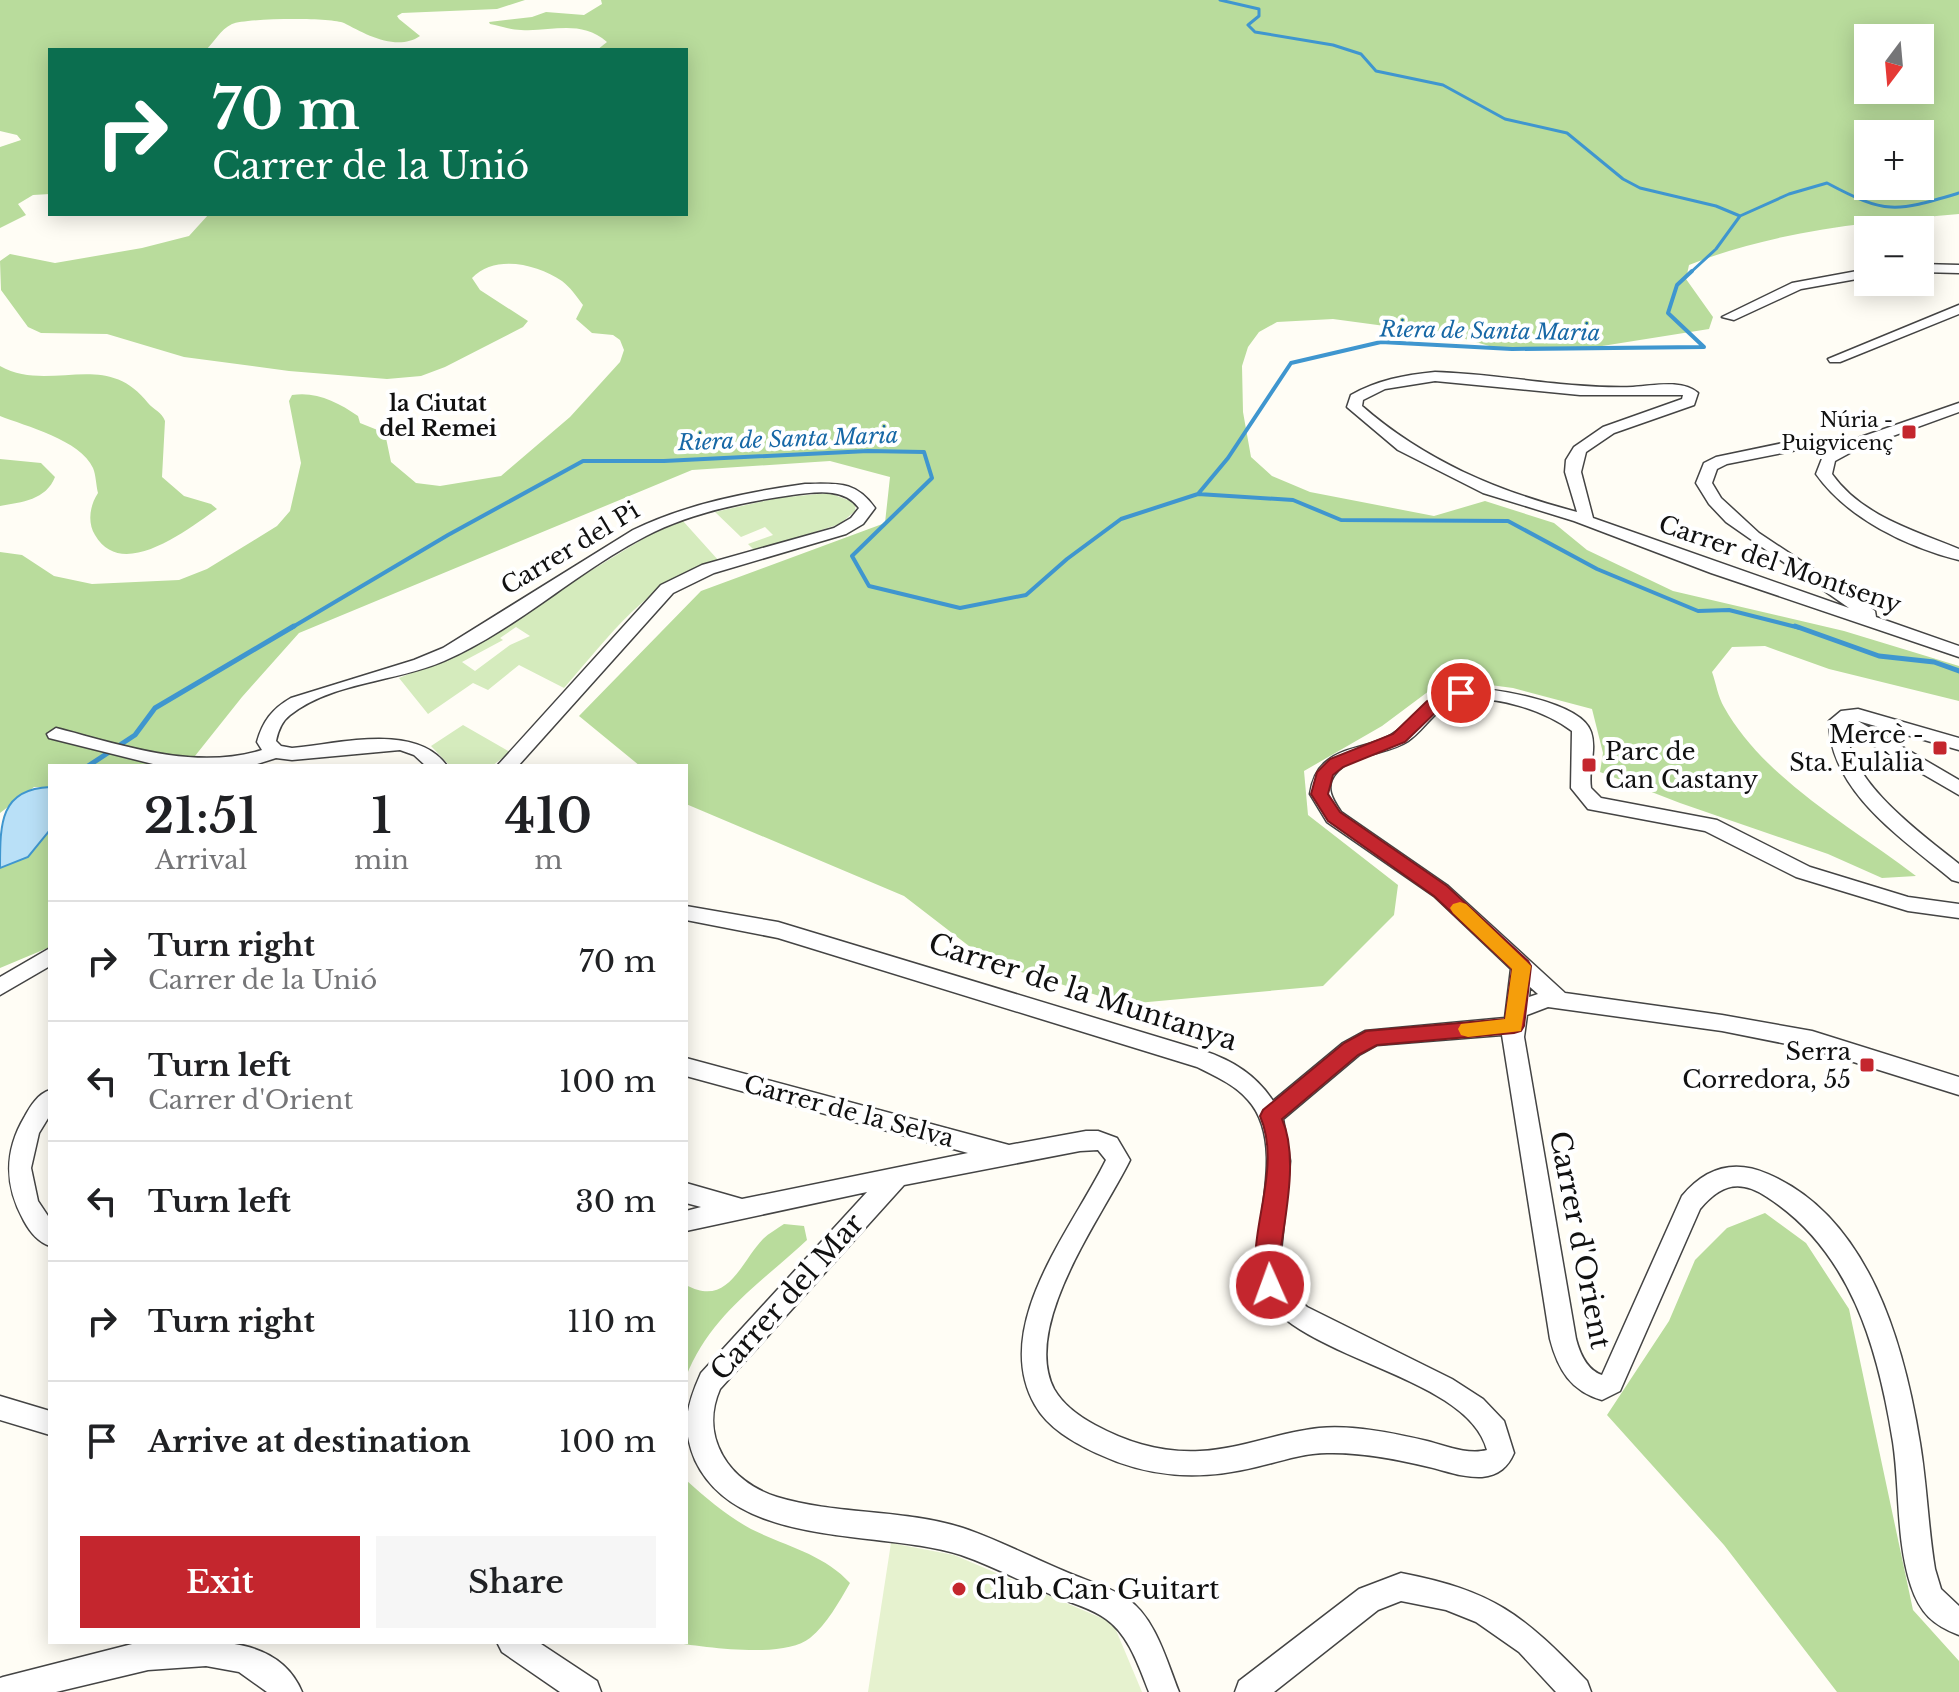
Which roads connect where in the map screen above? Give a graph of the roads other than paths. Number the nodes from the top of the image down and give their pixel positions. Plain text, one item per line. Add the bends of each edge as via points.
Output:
1 (1934, 268) edge
2 (1959, 269) edge
3 (1854, 276) edge
4 (1959, 309) edge
5 (1729, 317) dead end
6 (1835, 359) dead end
7 (1959, 407) edge
8 (1858, 443) junction
9 (1585, 520) junction
10 (1959, 555) edge
11 (1877, 623) junction
12 (1959, 652) edge
13 (1842, 719) junction
14 (56, 734) dead end
15 (1959, 744) edge
16 (275, 752) junction
17 (199, 764) edge
18 (233, 764) edge
19 (435, 764) edge
20 (509, 764) edge
21 (1959, 789) edge
22 (1959, 875) edge
23 (1959, 911) edge
24 (688, 913) edge
25 (48, 957) edge
26 (1522, 966) junction
27 (0, 987) edge
28 (1558, 1000) junction
29 (1516, 1018) junction
30 (688, 1068) edge
31 (1959, 1086) edge
32 (48, 1102) edge
33 (1271, 1116) junction
34 (1011, 1155) junction
35 (896, 1177) junction
36 (688, 1194) edge
37 (743, 1209) junction
38 (688, 1221) edge
39 (48, 1233) edge
40 (0, 1408) edge
41 (48, 1422) edge
42 (1959, 1621) edge
43 (515, 1644) edge
44 (3, 1692) edge
45 (287, 1692) edge
46 (586, 1692) edge
47 (1164, 1692) edge
48 (1250, 1692) edge
49 (1576, 1692) edge

1 - 2 street
3 - 5 street via 1797,286
4 - 6 street
7 - 8 street
8 - 10 street via 1828,459 1824,474 1832,489 1880,520
8 - 11 street via 1807,443 1722,460 1710,466 1704,483 1723,510 1744,527
9 - 9 street, Carrer del Montseny via 1469,485 1369,421 1354,407 1356,398 1391,382 1449,377 1578,391 1691,393 1689,402 1598,434 1579,451 1573,472
9 - 11 street, Carrer del Montseny
11 - 12 street, Carrer del Montseny
13 - 15 street via 1850,714 1872,717
13 - 21 street
13 - 22 street via 1837,746 1870,797
14 - 17 street
16 - 18 street
16 - 19 street via 401,744 421,751
16 - 20 street, Carrer del Pi via 266,742 269,731 287,709 445,654 656,526 721,504 780,492 838,488 865,500 863,515 845,529 708,569 667,589
23 - 26 street via 1908,904 1803,872 1710,825 1595,804 1578,784 1585,739 1574,721 1499,697 1461,693 1433,705 1399,738 1336,763 1325,772 1320,794 1334,817 1441,891
24 - 33 street, Carrer de la Muntanya via 778,930 1204,1060 1253,1087
25 - 27 street
26 - 28 street
26 - 29 street, Carrer d'Orient
28 - 29 street via 1537,1000
28 - 31 street via 1812,1040
29 - 33 street via 1373,1037
29 - 42 street, Carrer d'Orient via 1513,1037 1571,1363 1592,1385 1602,1388 1611,1383 1691,1203 1706,1184 1720,1175 1736,1175 1778,1189 1835,1241 1863,1291 1897,1383 1927,1592 1938,1609
30 - 34 street, Carrer de la Selva
32 - 39 street via 27,1128 18,1169 24,1199
33 - 34 street, Carrer de la Muntanya via 1280,1157 1266,1269 1276,1297 1315,1324 1459,1397 1497,1434 1499,1457 1479,1464 1320,1439 1198,1466 1168,1464 1108,1446 1079,1430 1058,1415 1039,1387 1034,1340 1044,1299 1117,1154 1096,1139
34 - 35 street, Carrer de la Muntanya
35 - 37 street, Carrer de la Muntanya
35 - 47 street, Carrer del Mar via 710,1381 697,1407 702,1448 722,1477 759,1504 961,1541 1116,1608 1130,1620
36 - 37 street
37 - 38 street, Carrer de la Muntanya
40 - 41 street
43 - 46 street
44 - 45 street via 149,1655 191,1652 235,1655 266,1670
48 - 49 street via 1369,1599 1401,1587 1485,1611 1529,1642

